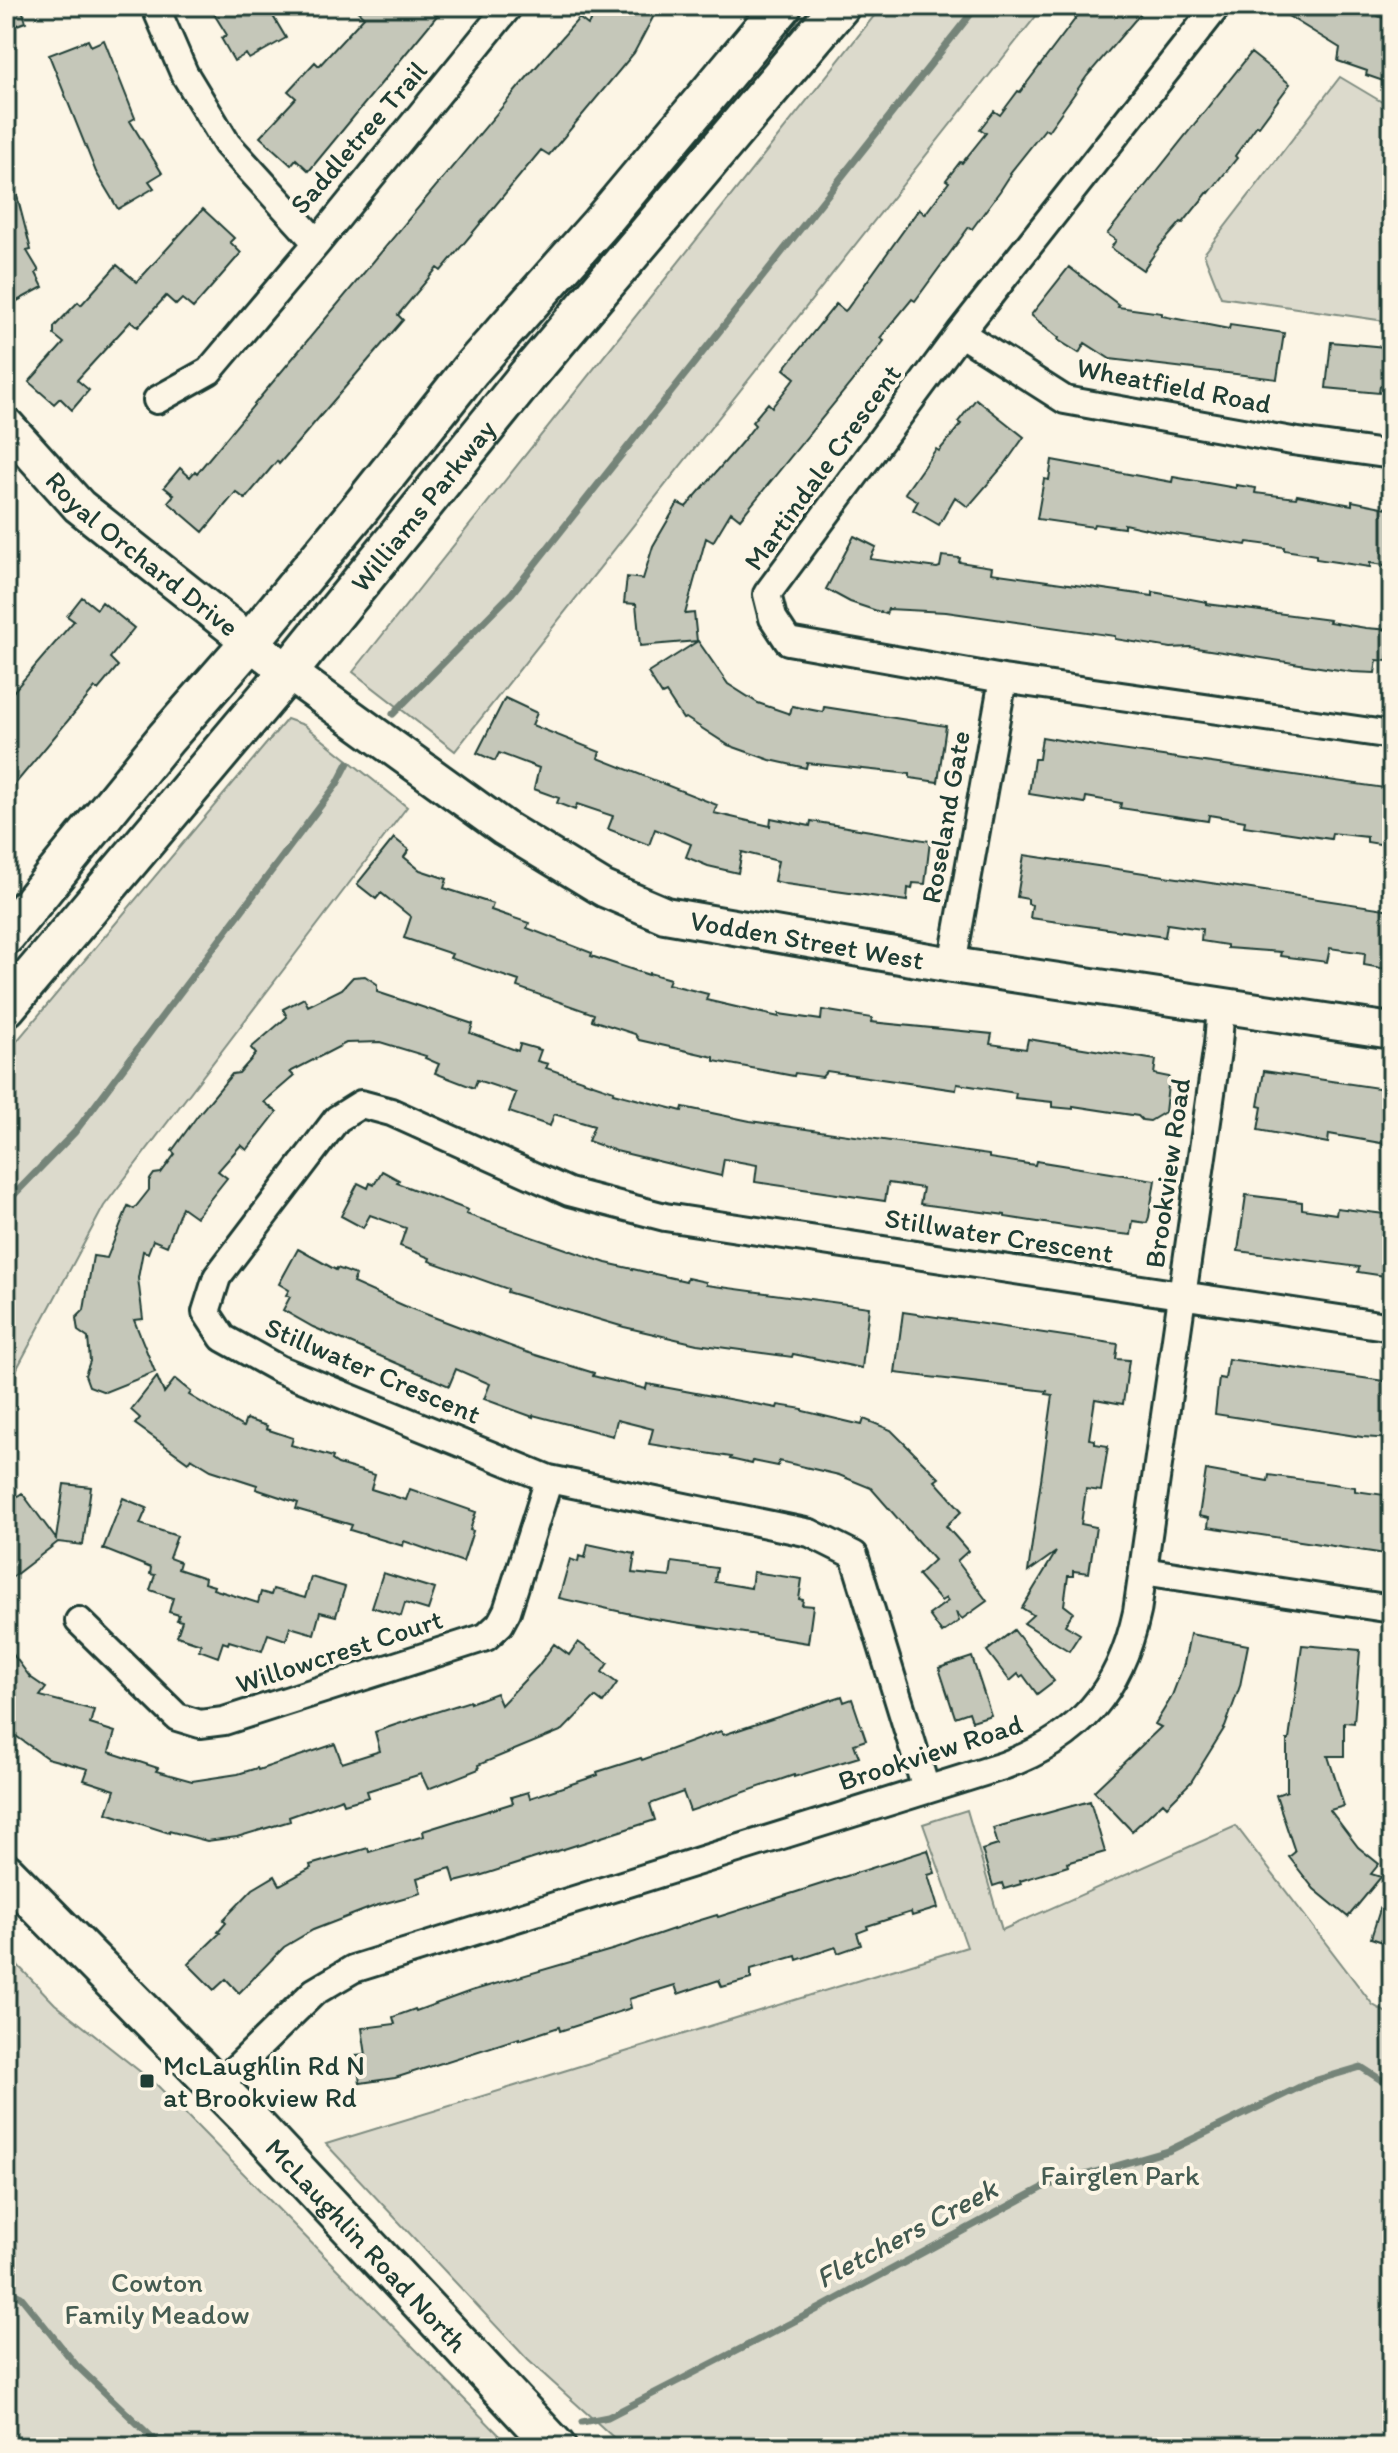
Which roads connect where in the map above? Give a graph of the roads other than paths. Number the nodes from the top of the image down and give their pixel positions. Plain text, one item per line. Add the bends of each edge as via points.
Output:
1 (155, 6) edge
2 (509, 6) edge
3 (782, 6) edge
4 (840, 6) edge
5 (1217, 6) edge
6 (317, 243) junction
7 (960, 333) junction
8 (157, 400) dead end
9 (6, 425) edge
10 (1392, 455) edge
11 (250, 642) junction
12 (288, 672) junction
13 (1003, 679) junction
14 (1392, 735) edge
15 (6, 935) edge
16 (952, 965) junction
17 (1221, 1006) junction
18 (6, 1007) edge
19 (1392, 1031) edge
20 (1182, 1296) junction
21 (1392, 1327) edge
22 (549, 1479) junction
23 (1143, 1571) junction
24 (1392, 1609) edge
25 (79, 1621) dead end
26 (926, 1789) junction
27 (6, 1873) edge
28 (217, 2087) junction
29 (556, 2447) edge

1 - 6 street, Saddletree Trail via 184,73 227,144
2 - 6 street, Saddletree Trail
3 - 11 main road, Williams Parkway via 471,369
4 - 12 main road, Williams Parkway via 454,464
5 - 7 street, Martindale Crescent
6 - 8 street via 209,371
7 - 10 street, Wheatfield Road via 1065,400
7 - 13 street, Martindale Crescent via 767,594 773,618 788,641
9 - 11 street, Royal Orchard Drive via 79,506
11 - 12 street, Royal Orchard Drive
11 - 15 main road, Williams Parkway
12 - 16 street, Vodden Street West via 504,828 604,889 665,915
12 - 18 main road, Williams Parkway
13 - 14 street, Martindale Crescent
13 - 16 street, Roseland Gate
16 - 17 street, Vodden Street West
17 - 19 street, Vodden Street West
17 - 20 street, Brookview Road
20 - 21 street
20 - 22 street, Stillwater Crescent via 665,1217 569,1192 391,1112 361,1104 337,1119 217,1277 206,1312 223,1338 279,1369
20 - 23 street, Brookview Road
22 - 25 street, Willowcrest Court via 507,1611 486,1637 224,1721 200,1724 177,1717
22 - 26 street, Stillwater Crescent via 810,1533 854,1555
23 - 24 street
23 - 26 street, Brookview Road via 1125,1657 1088,1713 1036,1753
26 - 28 street, Brookview Road via 353,1969 314,1992
27 - 28 main road, McLaughlin Road North
28 - 29 main road, McLaughlin Road North

